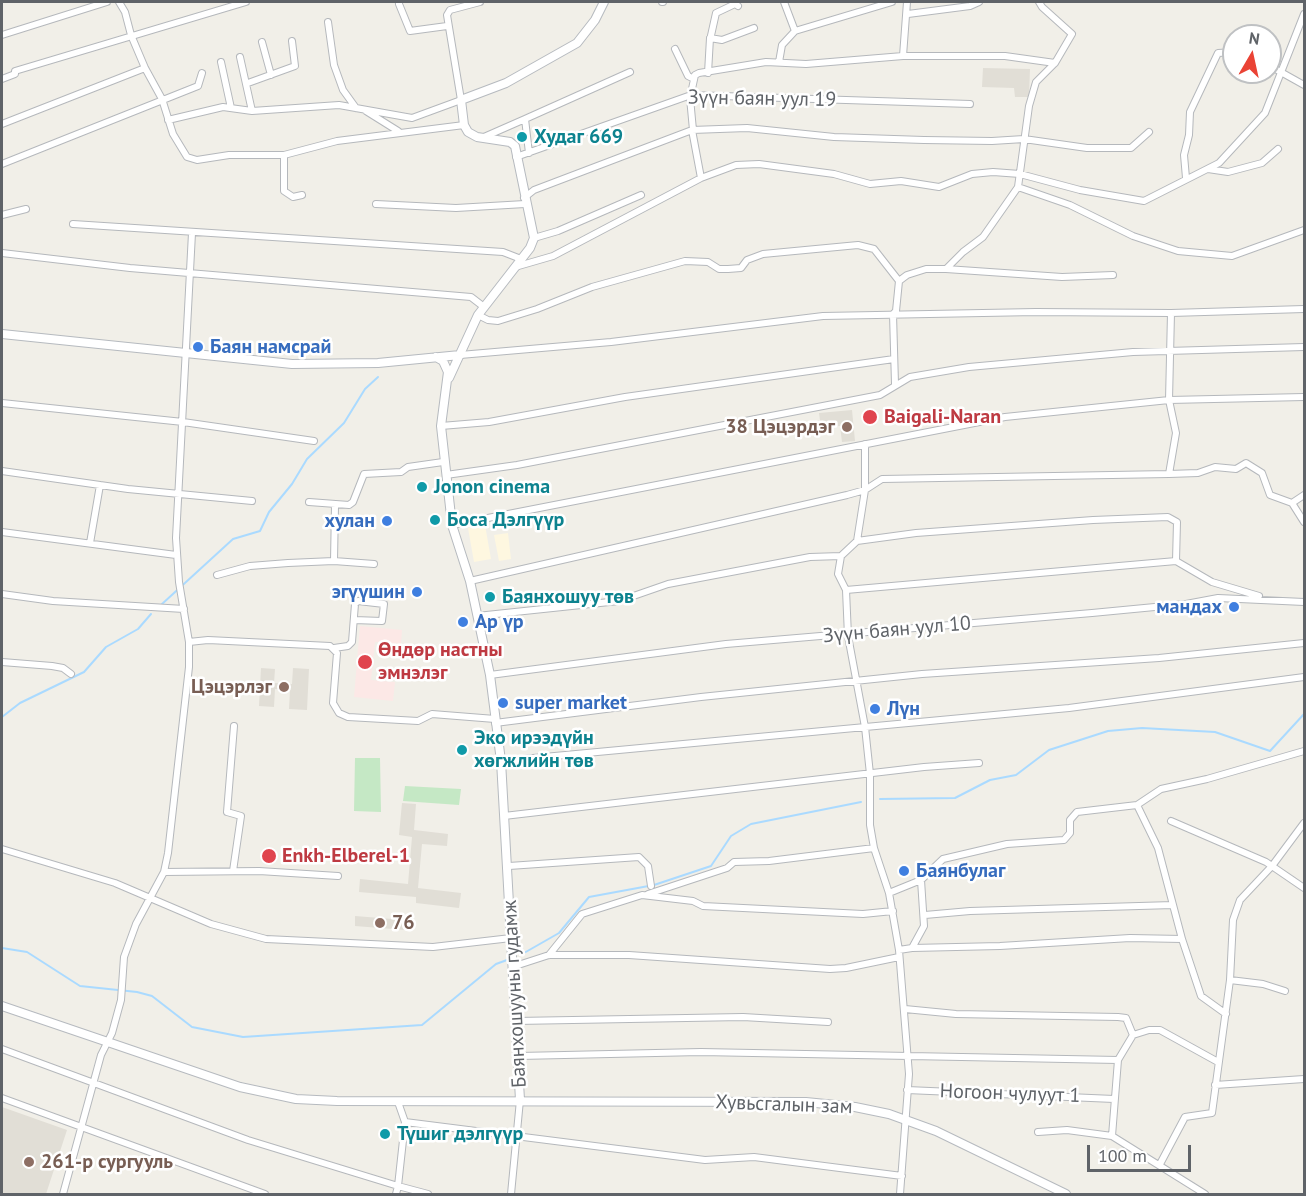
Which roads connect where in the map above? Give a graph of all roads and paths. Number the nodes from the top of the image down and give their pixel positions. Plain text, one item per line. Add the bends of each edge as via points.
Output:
1 (107, 2) edge
2 (119, 2) edge
3 (246, 2) edge
4 (480, 2) edge
5 (604, 2) edge
6 (784, 2) edge
7 (892, 2) edge
8 (907, 2) edge
9 (979, 2) edge
10 (1040, 2) edge
11 (399, 4) dead end
12 (735, 4) edge
13 (908, 14) junction
14 (1305, 14) edge
15 (328, 22) dead end
16 (447, 26) junction
17 (754, 28) dead end
18 (795, 31) junction
19 (2, 34) edge
20 (131, 35) junction
21 (710, 40) junction
22 (292, 41) dead end
23 (262, 42) dead end
24 (675, 49) dead end
25 (1222, 53) edge
26 (903, 56) junction
27 (240, 57) dead end
28 (221, 62) dead end
29 (779, 62) junction
30 (1055, 63) junction
31 (145, 68) junction
32 (630, 72) dead end
33 (1282, 72) joint
34 (202, 73) dead end
35 (708, 73) junction
36 (271, 75) junction
37 (2, 79) edge
38 (694, 79) junction
39 (248, 83) junction
40 (1277, 84) edge
41 (1305, 85) edge
42 (691, 95) junction
43 (162, 99) junction
44 (461, 100) junction
45 (970, 104) dead end
46 (231, 108) junction
47 (359, 108) junction
48 (252, 111) junction
49 (525, 119) junction
50 (168, 120) junction
51 (2, 124) edge
52 (464, 125) junction
53 (693, 129) junction
54 (398, 131) junction
55 (1149, 132) dead end
56 (484, 138) junction
57 (1024, 139) junction
58 (1278, 149) dead end
59 (528, 153) junction
60 (284, 155) junction
61 (516, 158) junction
62 (2, 164) edge
63 (1204, 169) junction
64 (1020, 174) junction
65 (701, 178) junction
66 (1186, 178) junction
67 (1018, 187) junction
68 (302, 195) dead end
69 (641, 195) dead end
70 (525, 201) junction
71 (376, 204) dead end
72 (26, 209) dead end
73 (2, 215) edge
74 (73, 224) dead end
75 (1305, 230) edge
76 (192, 233) junction
77 (534, 238) junction
78 (2, 253) edge
79 (521, 259) junction
80 (513, 268) junction
81 (946, 269) junction
82 (188, 272) junction
83 (1113, 275) dead end
84 (898, 281) junction
85 (484, 307) junction
86 (1305, 309) edge
87 (893, 314) junction
88 (1171, 314) junction
89 (478, 315) junction
90 (2, 334) edge
91 (1305, 347) edge
92 (1172, 351) junction
93 (187, 352) junction
94 (460, 355) junction
95 (436, 357) junction
96 (894, 359) junction
97 (448, 379) junction
98 (895, 384) junction
99 (1305, 397) edge
100 (1169, 400) junction
101 (2, 403) edge
102 (183, 422) junction
103 (441, 426) junction
104 (314, 441) dead end
105 (865, 444) junction
106 (443, 462) junction
107 (2, 471) edge
108 (1169, 474) junction
109 (446, 475) junction
110 (100, 485) junction
111 (865, 490) junction
112 (178, 493) junction
113 (1305, 495) edge
114 (252, 501) dead end
115 (309, 502) dead end
116 (1292, 503) junction
117 (335, 506) junction
118 (1305, 522) edge
119 (452, 525) junction
120 (2, 532) edge
121 (857, 541) junction
122 (90, 543) junction
123 (176, 555) junction
124 (842, 556) junction
125 (334, 561) junction
126 (1176, 561) junction
127 (374, 564) dead end
128 (218, 575) dead end
129 (470, 581) junction
130 (1225, 586) junction
131 (846, 590) junction
132 (2, 594) edge
133 (1218, 598) junction
134 (1274, 602) junction
135 (1305, 602) edge
136 (184, 609) junction
137 (477, 616) junction
138 (354, 620) junction
139 (848, 636) junction
140 (189, 642) junction
141 (1305, 643) edge
142 (334, 648) junction
143 (2, 662) edge
144 (71, 674) dead end
145 (490, 675) junction
146 (1305, 677) edge
147 (856, 682) junction
148 (495, 721) junction
149 (234, 726) dead end
150 (865, 728) junction
151 (1305, 751) edge
152 (501, 761) junction
153 (979, 763) dead end
154 (870, 774) junction
155 (1137, 806) junction
156 (504, 816) junction
157 (1172, 821) dead end
158 (1305, 823) edge
159 (874, 848) junction
160 (2, 849) edge
161 (509, 866) junction
162 (1272, 866) junction
163 (233, 871) junction
164 (164, 872) junction
165 (338, 876) dead end
166 (921, 880) junction
167 (651, 886) dead end
168 (1305, 888) edge
169 (889, 893) junction
170 (642, 896) junction
171 (152, 898) junction
172 (1173, 905) junction
173 (893, 911) junction
174 (925, 915) junction
175 (511, 938) junction
176 (1182, 939) junction
177 (912, 948) junction
178 (899, 953) junction
179 (549, 955) junction
180 (512, 961) junction
181 (1230, 980) junction
182 (1285, 991) dead end
183 (2, 1006) edge
184 (905, 1009) junction
185 (1226, 1014) junction
186 (516, 1021) junction
187 (828, 1022) dead end
188 (1133, 1035) junction
189 (107, 1042) junction
190 (2, 1049) edge
191 (519, 1056) junction
192 (908, 1057) junction
193 (1118, 1060) junction
194 (1218, 1062) junction
195 (1305, 1079) edge
196 (93, 1084) junction
197 (1215, 1085) junction
198 (907, 1090) junction
199 (2, 1098) edge
200 (1114, 1099) junction
201 (520, 1100) junction
202 (399, 1102) junction
203 (905, 1119) junction
204 (405, 1122) junction
205 (80, 1126) junction
206 (1038, 1132) dead end
207 (518, 1136) junction
208 (1112, 1136) junction
209 (1160, 1164) junction
210 (902, 1176) junction
211 (398, 1186) junction
212 (246, 1191) edge
213 (63, 1194) edge
214 (265, 1194) edge
215 (396, 1194) edge
216 (428, 1194) edge
217 (512, 1194) edge
218 (900, 1194) edge
219 (1066, 1194) edge
220 (1205, 1194) edge

1 - 19 street
2 - 20 street
3 - 20 street
4 - 16 street via 450,10
5 - 44 street via 596,20 577,43 506,83
6 - 18 street
7 - 18 street
8 - 13 street
9 - 13 street
10 - 30 street via 1072,34
11 - 16 street via 410,31
12 - 21 street via 716,12
13 - 26 street
14 - 33 street
15 - 47 street via 334,65 343,90
16 - 44 street
17 - 21 street via 722,40
18 - 29 street via 782,45
20 - 31 street
20 - 37 street via 15,71
21 - 35 street
22 - 36 street via 295,66
23 - 36 street
24 - 38 street via 688,76
25 - 66 street via 1218,53 1190,112 1184,155
26 - 29 street via 806,64
26 - 30 street via 1005,56
27 - 39 street
28 - 46 street
29 - 35 street
30 - 57 street via 1036,82
31 - 43 street
31 - 51 street
32 - 49 street
33 - 41 street
34 - 43 street via 198,86
35 - 38 street via 699,73
36 - 39 street
38 - 42 street
39 - 48 street
40 - 63 street via 1265,113 1219,163
42 - 45 street, Зүүн баян уул 19
42 - 53 street
42 - 59 street, Зүүн баян уул 19
43 - 50 street
43 - 62 street
44 - 47 street via 412,118
44 - 52 street
46 - 48 street
46 - 50 street
47 - 48 street via 339,105
47 - 54 street
49 - 56 street
49 - 59 street
50 - 60 street via 187,157 197,160 229,155
52 - 54 street
52 - 56 street via 468,132
53 - 57 street via 747,128 913,140
53 - 65 street
53 - 70 street via 534,190
54 - 60 street
55 - 57 street via 1131,148 1087,148
56 - 61 street via 510,142 515,146
57 - 64 street
58 - 63 street via 1262,163 1228,172
59 - 61 street, Зүүн баян уул 19
60 - 68 street via 284,191
61 - 70 street
63 - 66 street
64 - 65 street via 972,174 939,187 901,181 870,184 834,174 759,164 736,165
64 - 66 street via 1144,201
64 - 67 street
65 - 80 street via 554,255
67 - 75 street via 1178,251 1233,256
67 - 81 street via 983,237
69 - 77 street
70 - 71 street via 456,208
70 - 77 street
72 - 73 street
74 - 76 street
76 - 79 street via 503,252
76 - 82 street
77 - 79 street, Баянхошууны гудамж
78 - 82 street
79 - 80 street, Баянхошууны гудамж
80 - 85 street, Баянхошууны гудамж
81 - 83 street via 1062,277
81 - 84 street via 926,269
82 - 85 street via 471,297
82 - 93 street
84 - 87 street
84 - 89 street via 874,249 858,245 763,254 747,260 741,268 719,269 708,262 685,261 592,287 498,321
85 - 89 street, Баянхошууны гудамж
86 - 88 street
87 - 88 street
87 - 94 street via 823,316 611,342
87 - 96 street
88 - 92 street
89 - 94 street, Баянхошууны гудамж
90 - 93 street
91 - 92 street
92 - 98 street via 969,367 910,377
92 - 100 street
93 - 95 street via 292,364 378,363
93 - 102 street
94 - 95 street
94 - 97 street, Баянхошууны гудамж
95 - 97 street via 446,366
96 - 98 street
96 - 103 street via 625,397 489,422
97 - 103 street, Баянхошууны гудамж
98 - 109 street via 880,395 517,465
99 - 100 street
100 - 105 street via 1005,417
100 - 108 street via 1176,433
101 - 102 street
102 - 104 street
102 - 112 street
103 - 106 street, Баянхошууны гудамж
105 - 111 street
105 - 119 street
106 - 109 street, Баянхошууны гудамж
106 - 117 street via 408,467 401,472 364,474 353,502
107 - 110 street
108 - 111 street via 916,477 882,479
108 - 116 street via 1198,473 1215,467 1236,469 1246,463 1262,473 1270,495
109 - 119 street, Баянхошууны гудамж
110 - 112 street
110 - 122 street
111 - 121 street
111 - 129 street
112 - 114 street
112 - 123 street
113 - 116 street
115 - 117 street
116 - 118 street
117 - 125 street
119 - 129 street, Баянхошууны гудамж
120 - 122 street
121 - 124 street
121 - 126 street via 1022,525 1168,518 1177,522
122 - 123 street
123 - 136 street
124 - 131 street via 838,574
124 - 137 street via 810,557 668,584 619,601
125 - 127 street
125 - 128 street via 250,566
126 - 130 street
126 - 131 street
129 - 137 street, Баянхошууны гудамж
130 - 133 street
130 - 134 street
131 - 139 street
132 - 136 street
133 - 134 street, Зүүн баян уул 10
133 - 139 street, Зүүн баян уул 10
134 - 135 street, Зүүн баян уул 10
136 - 140 street
137 - 145 street, Баянхошууны гудамж
138 - 138 street via 358,601 384,604 382,621
138 - 142 street via 352,642
139 - 145 street, Зүүн баян уул 10 via 726,644
139 - 147 street
140 - 142 street
140 - 164 street
141 - 147 street
142 - 148 street via 337,653 333,703 339,713 367,720 418,721 432,714
143 - 144 street via 52,666
145 - 148 street, Баянхошууны гудамж
146 - 150 street via 1069,708
147 - 148 street
147 - 150 street
148 - 152 street, Баянхошууны гудамж
149 - 163 street via 227,812 241,816
150 - 152 street
150 - 154 street
151 - 155 street via 1161,789
152 - 156 street, Баянхошууны гудамж
153 - 154 street
154 - 156 street
154 - 159 street
155 - 166 street via 1077,812 1064,840 1007,844 943,859
155 - 172 street via 1158,848
156 - 161 street, Баянхошууны гудамж
157 - 162 street
158 - 162 street
159 - 169 street
159 - 170 street via 734,862 727,868
160 - 171 street
161 - 167 street via 639,856 648,866
161 - 175 street, Баянхошууны гудамж
162 - 168 street
162 - 181 street via 1240,900 1233,920
163 - 164 street
163 - 165 street
164 - 171 street
166 - 169 street
166 - 174 street
169 - 173 street
170 - 173 street via 693,901 703,906 863,914
170 - 179 street via 582,914
171 - 175 street via 211,924 266,939 433,947
171 - 189 street via 129,940 121,1000
172 - 174 street
172 - 176 street
173 - 178 street
174 - 177 street via 924,926
175 - 180 street, Баянхошууны гудамж
176 - 177 street
176 - 185 street via 1201,996
177 - 178 street
178 - 179 street via 830,969
178 - 184 street
179 - 180 street
180 - 186 street, Баянхошууны гудамж
181 - 182 street
181 - 185 street
183 - 189 street, Баянхошууны гудамж
184 - 188 street via 956,1014 1118,1017 1126,1018
184 - 192 street
185 - 194 street
186 - 187 street via 743,1017
186 - 191 street, Баянхошууны гудамж
188 - 193 street
188 - 194 street via 1160,1030
189 - 196 street
189 - 202 street, Баянхошууны гудамж via 267,1094 314,1101
190 - 196 street
191 - 192 street via 701,1052
191 - 201 street, Баянхошууны гудамж
192 - 193 street
192 - 198 street
193 - 200 street
194 - 197 street
195 - 197 street
196 - 205 street
196 - 211 street via 248,1140
197 - 209 street via 1212,1113 1185,1117
198 - 200 street, Ногоон чулуут 1
198 - 203 street
199 - 205 street
200 - 208 street
201 - 202 street, Баянхошууны гудамж
201 - 203 street, Хувьсгалын зам via 806,1102 855,1107
201 - 207 street
202 - 204 street
203 - 210 street
203 - 219 street, Хувьсгалын зам
204 - 207 street
204 - 211 street
205 - 212 street
205 - 213 street
206 - 208 street via 1067,1130
207 - 210 street via 705,1160 754,1157
207 - 217 street
208 - 209 street
209 - 220 street
210 - 218 street
211 - 215 street
211 - 216 street
212 - 214 street

